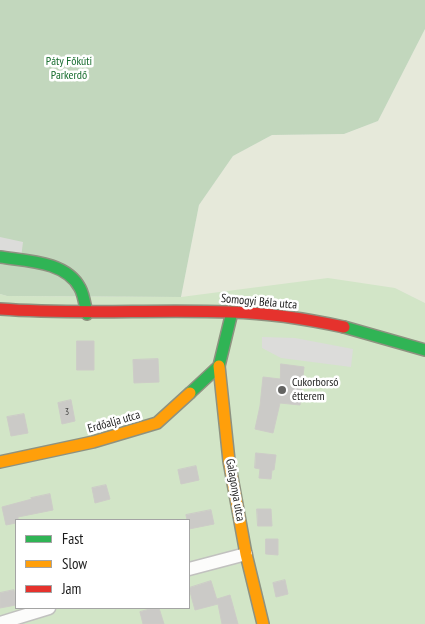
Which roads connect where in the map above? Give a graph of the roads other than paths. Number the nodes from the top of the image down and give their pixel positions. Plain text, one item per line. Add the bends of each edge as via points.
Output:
1 (0, 257) edge
2 (0, 309) edge
3 (232, 312) junction
4 (87, 314) junction
5 (425, 350) edge
6 (220, 366) junction
7 (0, 462) edge
8 (246, 554) junction
9 (190, 568) edge
10 (46, 609) edge
11 (0, 623) edge
12 (263, 624) edge

1 - 4 street via 47,265 68,273 80,288
2 - 4 street, Somogyi Béla utca
3 - 4 street, Somogyi Béla utca
3 - 5 street, Somogyi Béla utca via 330,324 398,340
3 - 6 street
6 - 7 street, Erdőalja utca via 157,423 93,442
6 - 8 street, Galagonya utca via 229,461
8 - 9 street
8 - 12 street, Galagonya utca
10 - 11 street

